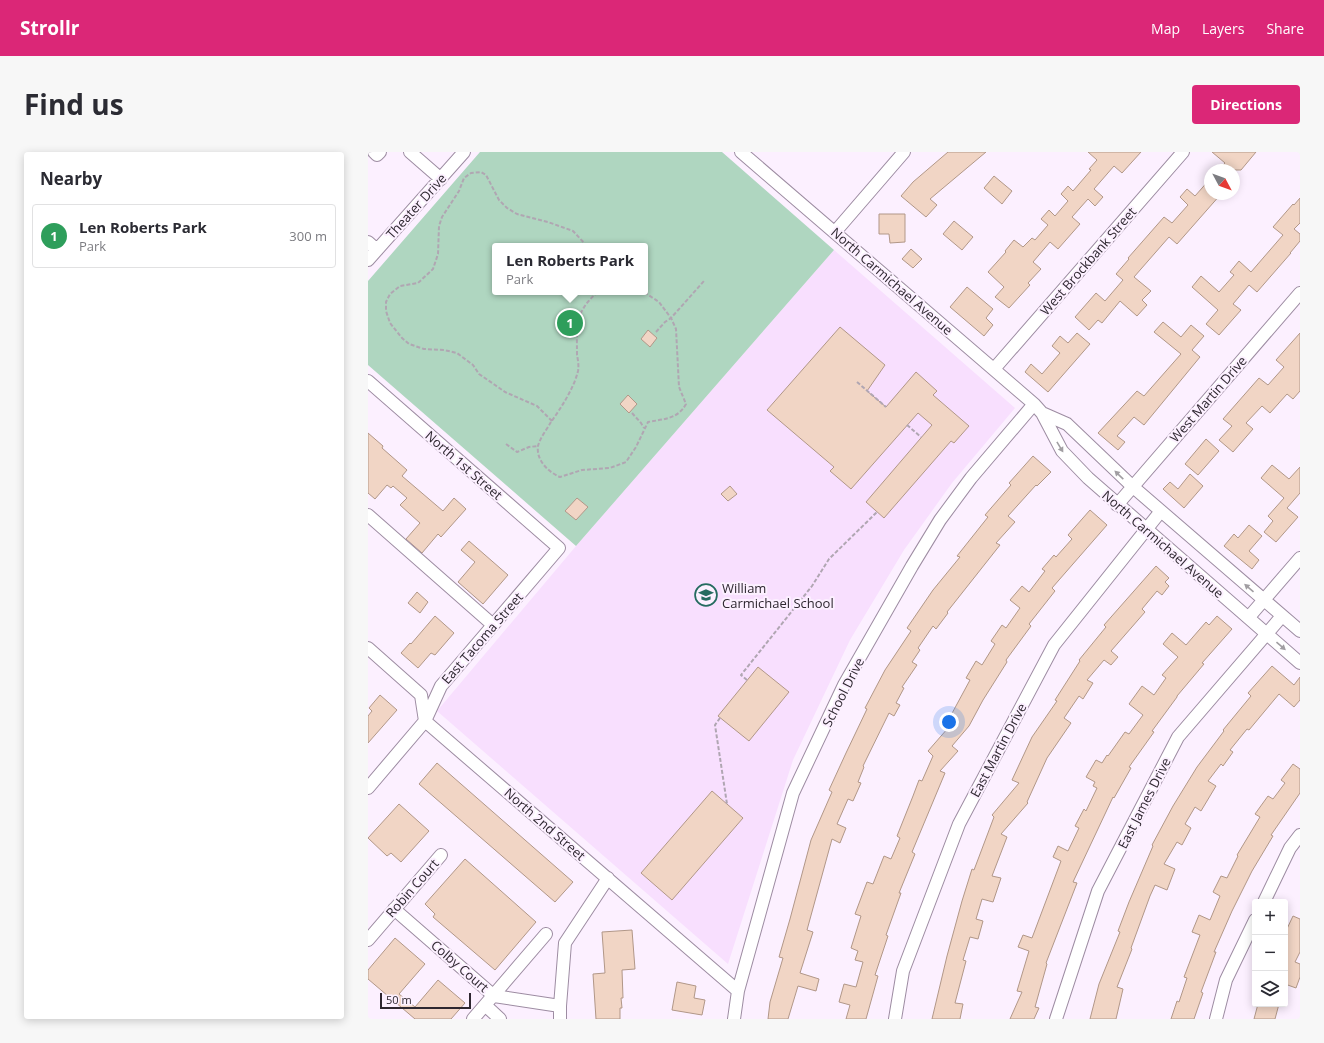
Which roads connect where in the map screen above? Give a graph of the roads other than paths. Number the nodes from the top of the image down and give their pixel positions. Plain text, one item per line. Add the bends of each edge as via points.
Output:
1 (410, 152) edge
2 (464, 152) edge
3 (904, 152) edge
4 (1183, 152) edge
5 (747, 154) edge
6 (441, 179) junction
7 (835, 232) junction
8 (373, 246) edge
9 (368, 260) edge
10 (1300, 294) edge
11 (994, 369) junction
12 (368, 381) edge
13 (1038, 408) junction
14 (1132, 486) junction
15 (1117, 505) junction
16 (1161, 511) junction
17 (368, 515) edge
18 (1146, 530) junction
19 (559, 548) joint
20 (1300, 558) edge
21 (1264, 600) junction
22 (1282, 616) junction
23 (1249, 617) junction
24 (493, 625) junction
25 (1300, 631) edge
26 (1267, 634) junction
27 (368, 648) edge
28 (1300, 663) edge
29 (425, 721) junction
30 (369, 786) edge
31 (1300, 836) edge
32 (441, 855) dead end
33 (608, 878) junction
34 (1265, 899) edge
35 (394, 909) junction
36 (1252, 926) edge
37 (546, 934) dead end
38 (368, 940) edge
39 (738, 991) junction
40 (494, 996) junction
41 (486, 1006) junction
42 (560, 1006) junction
43 (473, 1019) edge
44 (500, 1019) edge
45 (560, 1019) edge
46 (734, 1019) edge
47 (895, 1019) edge
48 (1056, 1019) edge
49 (1216, 1019) edge

1 - 6 street
2 - 6 street, Theater Drive
3 - 7 street
4 - 11 street, West Brockbank Street
5 - 7 street, North Carmichael Avenue
6 - 8 street, Theater Drive
7 - 11 street, North Carmichael Avenue
8 - 9 street, Theater Drive
10 - 14 street, West Martin Drive
11 - 13 street, North Carmichael Avenue
12 - 19 street, North 1st Street
14 -> 13 street, North Carmichael Avenue via 1067,424
13 -> 15 street, North Carmichael Avenue via 1062,451
13 - 39 street, School Drive via 971,478 940,520 844,685 793,793
14 - 15 street, West Martin Drive
14 - 16 street, North Carmichael Avenue
15 - 18 street, North Carmichael Avenue
16 - 18 street, East Martin Drive
21 -> 16 street, North Carmichael Avenue
17 - 24 street
18 - 23 street, North Carmichael Avenue
18 - 47 street, East Martin Drive via 1054,645 959,824 903,971
19 - 24 street, East Tacoma Street
20 - 21 street
21 - 22 street, North Carmichael Avenue
21 - 23 street
22 - 25 street, North Carmichael Avenue
22 - 26 street, East James Drive
23 - 26 street, North Carmichael Avenue
24 - 29 street, East Tacoma Street via 441,686
26 -> 28 street, North Carmichael Avenue
26 - 48 street, East James Drive via 1178,737 1098,891
27 - 29 street via 421,694
29 - 30 street, East Tacoma Street
29 - 33 street, North 2nd Street
31 - 34 street via 1290,848
32 - 35 street, Robin Court
33 - 39 street, North 2nd Street
33 - 42 street via 565,942
35 - 38 street, Robin Court
35 - 40 street, Colby Court
36 - 49 street via 1226,980
37 - 40 street
39 - 46 street, School Drive
40 - 41 street
40 - 42 street, Colby Court
41 - 43 street
41 - 44 street
42 - 45 street

